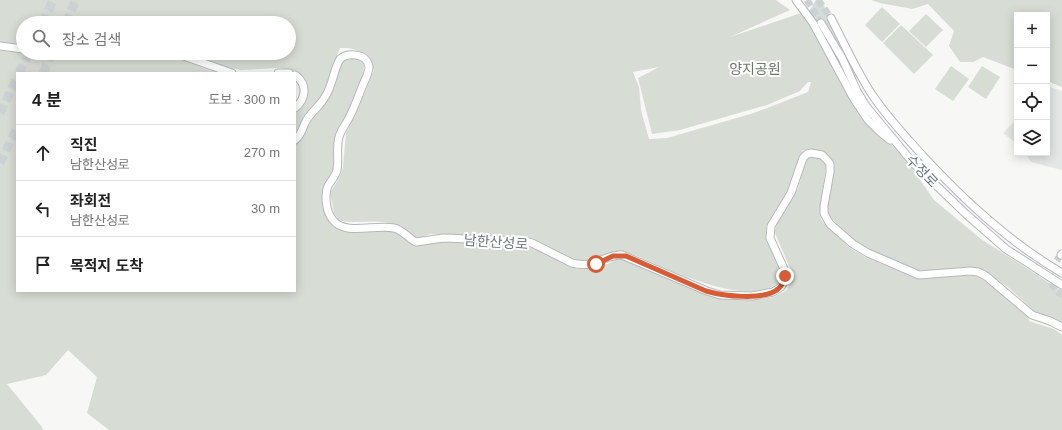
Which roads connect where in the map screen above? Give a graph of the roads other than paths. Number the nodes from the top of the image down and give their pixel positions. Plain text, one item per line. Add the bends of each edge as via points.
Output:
1 (796, 0) edge
2 (831, 18) tunnel mouth
3 (821, 23) tunnel mouth
4 (0, 46) edge
5 (16, 49) edge
6 (195, 60) edge
7 (229, 72) edge
8 (296, 76) edge
9 (296, 107) edge
10 (296, 139) edge
11 (898, 146) junction
12 (1062, 273) edge
13 (1062, 285) edge
14 (1062, 327) edge

1 - 11 main road via 814,23 865,115 880,132
2 - 12 main road, 수정로 via 870,93 888,117 973,207 1009,237
3 - 11 main road, 수정로 via 866,106
4 - 5 main road
6 - 7 main road
8 - 9 main road via 302,83 304,95
10 - 14 main road, 남한산성로 via 309,116 325,98 340,59 349,55 362,57 369,68 359,97 339,137 337,170 326,192 331,218 338,226 395,228 416,242 443,238 528,242 572,264 580,265 596,264 607,258 622,255 706,291 735,296 768,294 781,287 784,270 770,238 771,226 791,193 803,158 811,153 822,155 830,164 824,213 830,224 853,244 919,275 978,272 1032,315
11 - 13 main road, 수정로 via 966,214 1006,249

